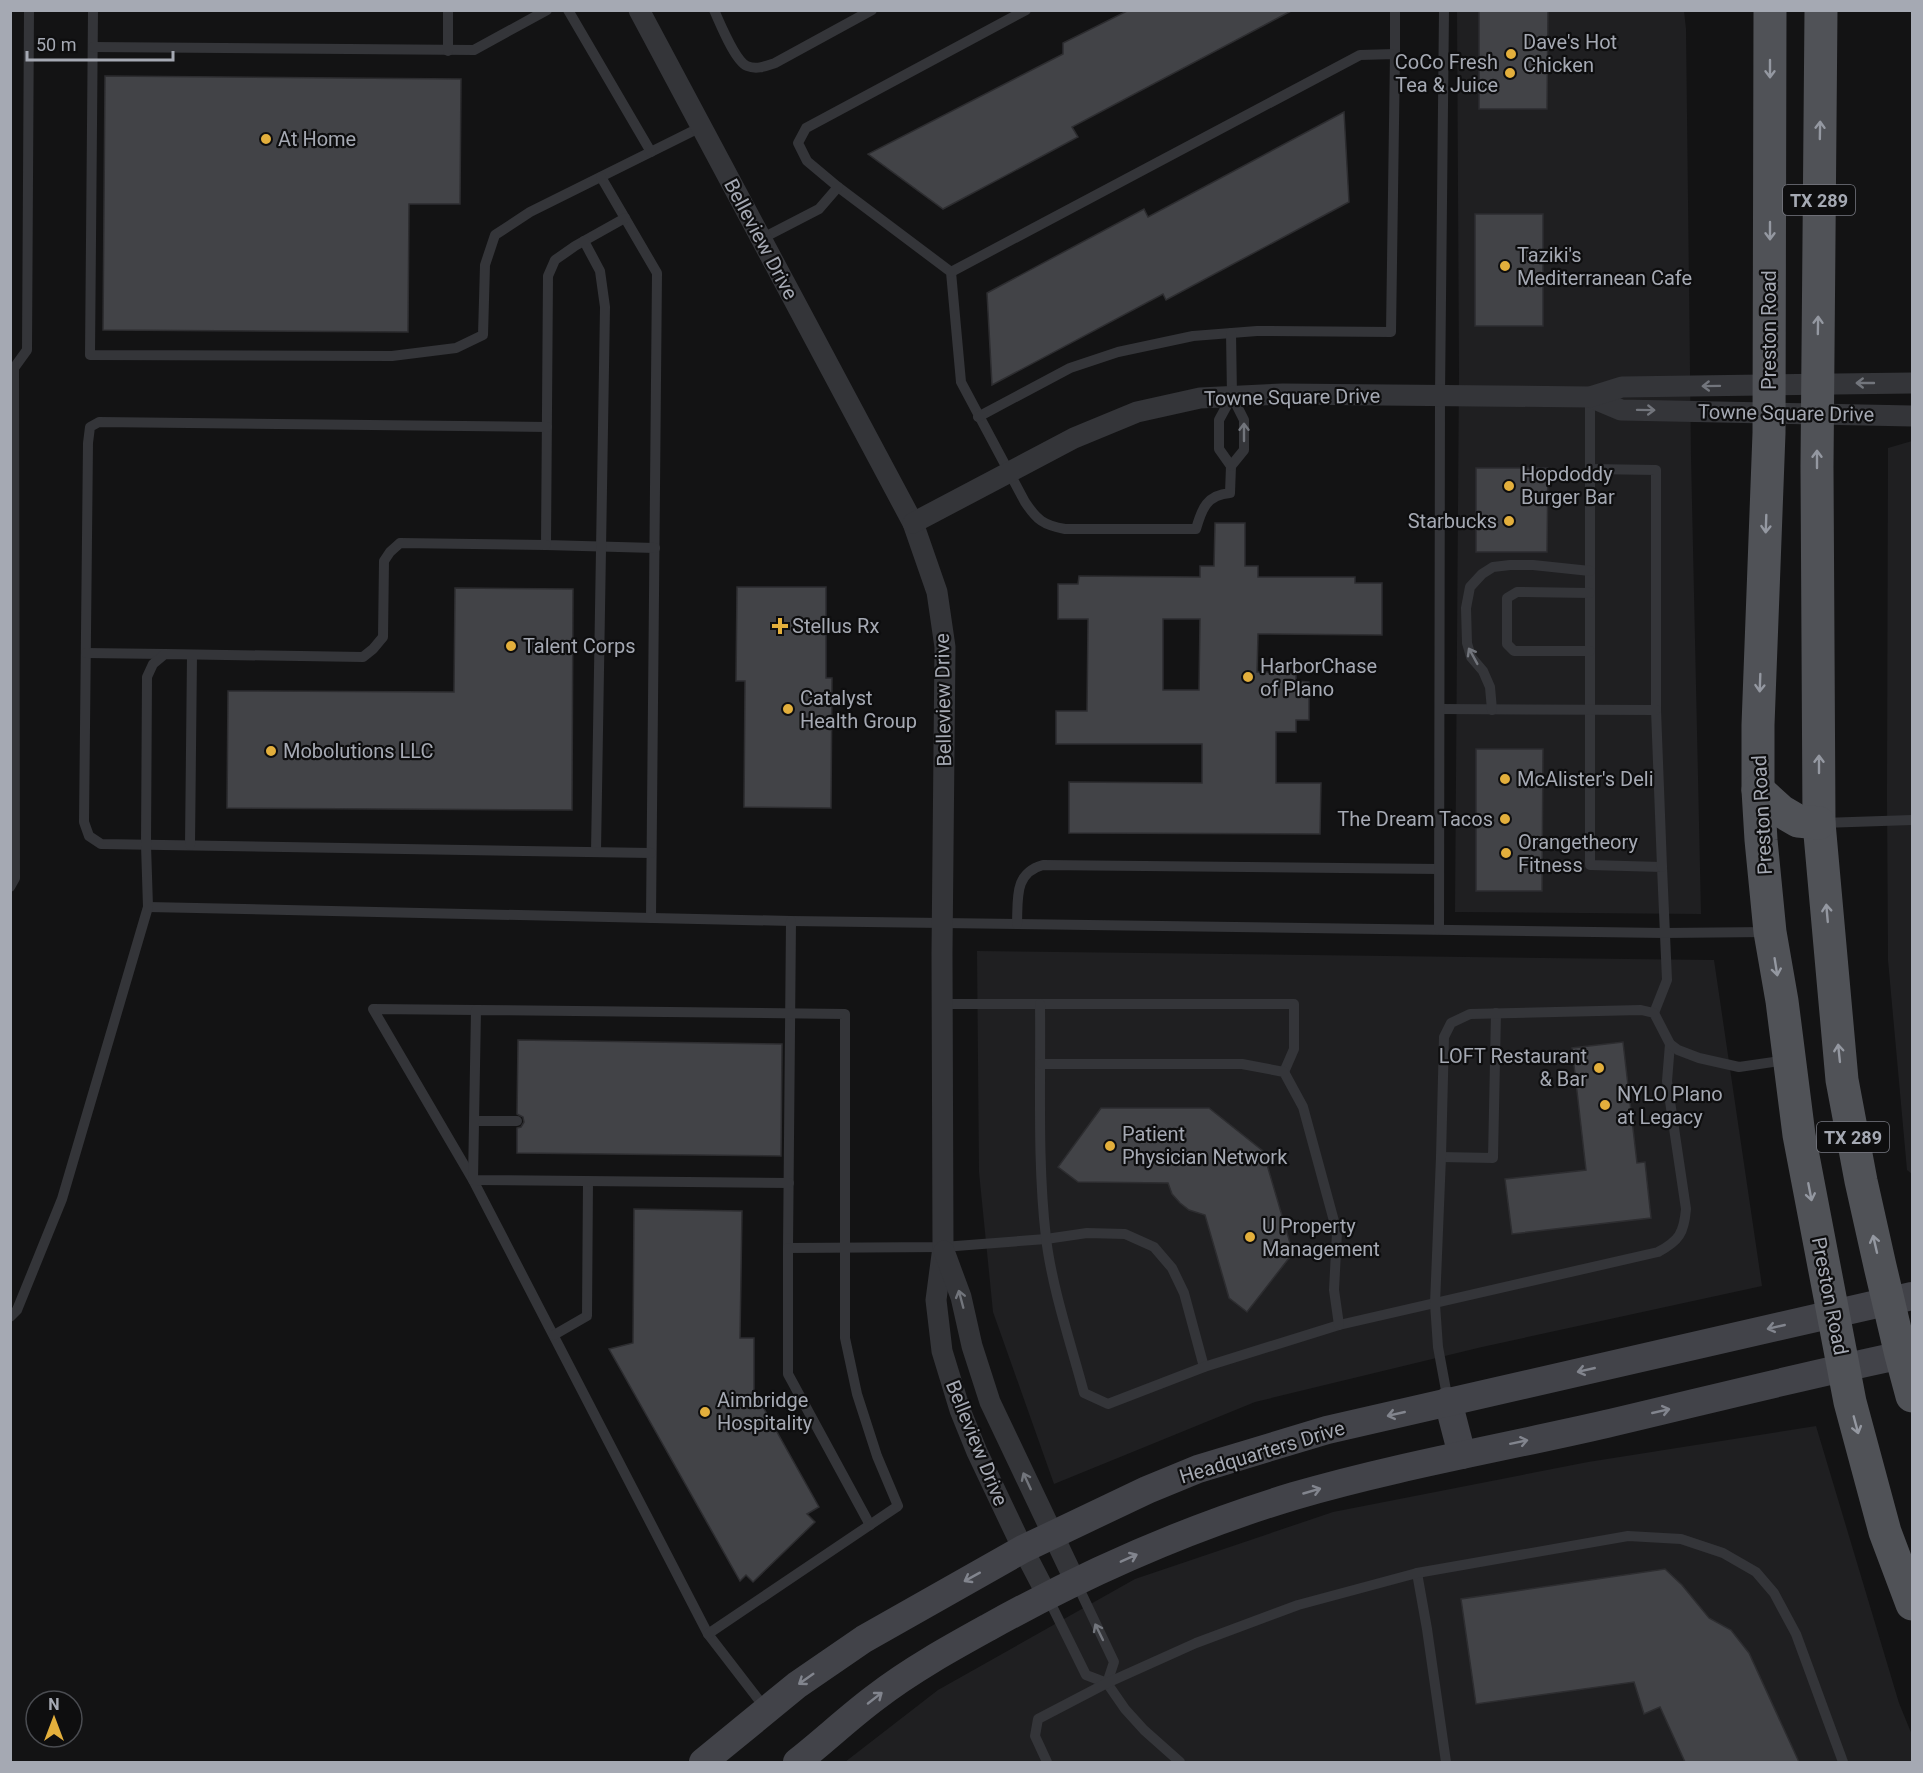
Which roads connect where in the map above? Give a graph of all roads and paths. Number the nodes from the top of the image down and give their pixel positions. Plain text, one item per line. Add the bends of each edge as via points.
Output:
1 (29, 10) edge
2 (93, 10) edge
3 (448, 10) edge
4 (547, 10) edge
5 (568, 10) edge
6 (639, 10) edge
7 (714, 10) edge
8 (872, 10) edge
9 (1026, 10) edge
10 (1395, 10) edge
11 (1444, 10) edge
12 (1770, 10) edge
13 (1821, 10) edge
14 (93, 47) junction
15 (448, 51) junction
16 (1395, 54) junction
17 (701, 127) junction
18 (651, 152) junction
19 (601, 177) junction
20 (838, 187) junction
21 (625, 218) junction
22 (761, 239) junction
23 (584, 241) junction
24 (951, 272) junction
25 (1231, 333) junction
26 (12, 368) edge
27 (1912, 383) edge
28 (1440, 395) junction
29 (1232, 396) junction
30 (1590, 397) junction
31 (1769, 399) junction
32 (1817, 399) junction
33 (1912, 416) edge
34 (978, 417) junction
35 (547, 427) junction
36 (1231, 466) junction
37 (1590, 469) junction
38 (1009, 473) junction
39 (913, 523) junction
40 (546, 545) junction
41 (602, 547) junction
42 (655, 548) junction
43 (1590, 571) junction
44 (1590, 593) junction
45 (1590, 651) junction
46 (86, 653) junction
47 (165, 654) junction
48 (192, 655) junction
49 (13, 668) edge
50 (1440, 709) junction
51 (1492, 710) junction
52 (1590, 710) junction
53 (1656, 710) junction
54 (13, 721) edge
55 (1758, 790) junction
56 (1912, 820) edge
57 (1819, 823) junction
58 (146, 845) junction
59 (190, 845) junction
60 (597, 852) junction
61 (651, 854) junction
62 (1662, 867) junction
63 (1439, 869) junction
64 (10, 887) edge
65 (148, 908) junction
66 (651, 918) junction
67 (791, 921) junction
68 (942, 923) junction
69 (1017, 924) junction
70 (1439, 929) junction
71 (1770, 932) junction
72 (1664, 933) junction
73 (942, 1004) junction
74 (1040, 1004) junction
75 (476, 1010) junction
76 (790, 1013) junction
77 (1496, 1013) junction
78 (1654, 1013) junction
79 (1670, 1044) junction
80 (1789, 1060) junction
81 (1041, 1064) junction
82 (1284, 1072) junction
83 (475, 1121) junction
84 (517, 1121) dead end
85 (1441, 1157) junction
86 (473, 1180) junction
87 (588, 1181) junction
88 (789, 1183) junction
89 (1046, 1239) junction
90 (943, 1247) junction
91 (788, 1248) junction
92 (844, 1248) junction
93 (1900, 1298) edge
94 (1435, 1304) junction
95 (1833, 1314) junction
96 (10, 1317) edge
97 (1339, 1325) junction
98 (554, 1335) junction
99 (1907, 1354) edge
100 (1204, 1367) junction
101 (1844, 1368) junction
102 (1912, 1396) edge
103 (1448, 1401) junction
104 (1461, 1455) junction
105 (870, 1525) junction
106 (1052, 1534) junction
107 (1023, 1549) junction
108 (1417, 1573) junction
109 (1075, 1581) junction
110 (1047, 1595) junction
111 (1912, 1604) edge
112 (708, 1634) junction
113 (1107, 1683) junction
114 (767, 1710) junction
115 (703, 1762) edge
116 (797, 1762) edge
117 (1047, 1762) edge
118 (1180, 1762) edge
119 (1446, 1762) edge
120 (1843, 1762) edge

1 - 26 lane via 27,350
2 - 14 lane
3 - 15 lane
4 - 15 lane via 474,50
5 - 18 lane
6 - 17 street, Belleview Drive
7 - 8 lane via 739,60 760,68
9 - 20 lane via 806,128 798,143 807,161
10 - 16 lane
11 - 28 lane
12 -> 31 main road, Preston Road / TX 289
32 -> 13 main road, TX 289
14 - 15 lane
14 - 19 lane via 90,355 392,356 456,348 483,335 485,265 495,235 530,212
16 - 24 lane via 1360,54
16 - 25 lane via 1391,332
17 - 18 lane
17 - 22 street, Belleview Drive
18 - 19 lane
19 - 21 lane
20 - 22 lane via 819,209
20 - 24 lane
21 - 23 lane
21 - 42 lane via 657,273
22 - 39 street, Belleview Drive
23 - 35 lane via 555,260 548,276
23 - 41 lane via 600,271 605,307
24 - 34 lane via 961,382
25 - 29 lane
25 - 34 lane via 1193,336 1080,364
26 - 49 lane
27 -> 32 street, Towne Square Drive
28 - 29 street, Towne Square Drive
28 - 30 street, Towne Square Drive
28 - 50 lane
29 - 36 lane via 1219,420 1220,449
36 -> 29 lane via 1244,450 1244,420
29 - 38 street, Towne Square Drive via 1200,398 1137,412 1074,438
31 -> 30 street, Towne Square Drive via 1710,387 1622,387
30 -> 31 street, Towne Square Drive via 1621,410
30 - 37 lane
31 - 32 street, Towne Square Drive
31 - 32 street, Towne Square Drive
31 -> 55 main road, Preston Road / TX 289
32 - 33 street, Towne Square Drive
57 -> 32 main road, TX 289
34 - 38 lane
35 - 40 lane
35 - 46 lane via 99,422 90,427 87,443
36 - 38 lane via 1230,493 1218,494 1202,508 1196,529 1051,527 1035,518
37 - 43 lane
37 - 53 lane via 1656,470
38 - 39 street, Towne Square Drive
39 - 68 street, Belleview Drive via 937,592 945,647
40 - 41 lane
40 - 48 lane via 400,543 384,561 383,637 363,657
41 - 42 lane
41 - 60 lane
42 - 61 lane
43 - 44 lane
51 -> 43 lane via 1490,687 1467,643 1470,587 1493,567 1533,565
44 - 45 lane
44 - 45 lane via 1517,592 1507,598 1507,644 1514,651
45 - 52 lane
46 - 47 lane
46 - 58 lane via 84,822 89,836 100,844
47 - 48 lane
47 - 58 lane via 147,676
48 - 59 lane
49 - 54 lane
50 - 51 lane
50 - 63 lane
51 - 52 lane
52 - 53 lane
52 - 62 lane via 1590,865
53 - 62 lane
54 - 64 lane via 15,878
55 - 57 main road via 1798,821
55 - 71 main road, Preston Road / TX 289
56 - 57 lane
93 -> 57 main road, TX 289 via 1861,1180 1842,1080
58 - 59 lane
58 - 65 lane
59 - 60 lane
60 - 61 lane
61 - 66 lane
62 - 72 lane
63 - 69 lane via 1043,865 1024,875 1018,890
63 - 70 lane
65 - 66 lane
65 - 96 lane via 62,1198 17,1310
66 - 67 lane
67 - 68 lane
67 - 76 lane
68 - 69 lane
68 - 73 street, Belleview Drive
69 - 70 lane
70 - 72 lane
71 - 72 lane
71 -> 80 main road, Preston Road / TX 289
72 - 78 lane via 1667,980
73 - 74 lane
73 - 90 street, Belleview Drive
74 - 81 lane
74 - 82 lane via 1294,1004 1294,1049
75 - 76 lane
75 - 83 lane
75 - 86 lane via 373,1009
76 - 88 lane
76 - 92 lane via 845,1014
77 - 78 lane
77 - 85 lane via 1470,1014 1451,1023 1444,1037
77 - 85 lane via 1493,1158
78 - 79 lane
79 - 80 lane via 1699,1058 1739,1067
79 - 94 lane via 1667,1081 1686,1209 1684,1227 1674,1244 1658,1252
80 -> 95 main road, Preston Road / TX 289
81 - 82 lane via 1242,1064
81 - 89 lane
82 - 97 lane via 1303,1107 1337,1232 1334,1290
83 - 84 lane
83 - 86 lane
85 - 94 lane
86 - 87 lane
86 - 98 lane
87 - 88 lane
87 - 98 lane via 587,1316
88 - 91 lane
89 - 90 lane
89 - 100 lane via 1087,1233 1125,1234 1154,1247 1172,1268 1184,1293
89 - 100 lane via 1084,1394 1108,1404
90 - 92 lane
106 -> 90 street, Belleview Drive via 990,1402
90 - 107 street, Belleview Drive via 936,1299 942,1351 960,1410
91 - 92 lane
91 - 105 lane via 788,1374
92 - 105 lane via 845,1338 857,1394 898,1506
93 - 95 main road, Headquarters Drive
93 - 99 main road, TX 289
94 - 97 lane
94 - 103 lane
95 - 101 main road, Preston Road / TX 289
95 -> 103 main road, Headquarters Drive
97 - 100 lane
98 - 112 lane
99 - 101 main road
99 - 102 main road, TX 289
104 -> 101 main road
101 -> 111 main road, Preston Road / TX 289 via 1885,1532
103 - 104 main road
103 -> 106 main road, Headquarters Drive via 1327,1430 1198,1469
109 -> 104 main road via 1159,1544 1292,1497
105 - 112 lane
106 - 107 main road, Headquarters Drive
106 - 109 street, Belleview Drive
107 - 110 street, Belleview Drive
107 -> 114 main road, Headquarters Drive via 864,1638
108 - 113 lane via 1298,1605 1196,1643
108 - 119 lane
108 - 120 lane via 1628,1536 1681,1539 1723,1553 1755,1572 1774,1593 1796,1634
109 - 110 main road
113 -> 109 lane via 1114,1662
110 - 113 lane via 1086,1675
116 -> 110 main road via 878,1695
112 - 114 lane
113 - 117 lane via 1038,1719 1035,1736
113 - 118 lane via 1144,1730
114 - 115 main road, Headquarters Drive

